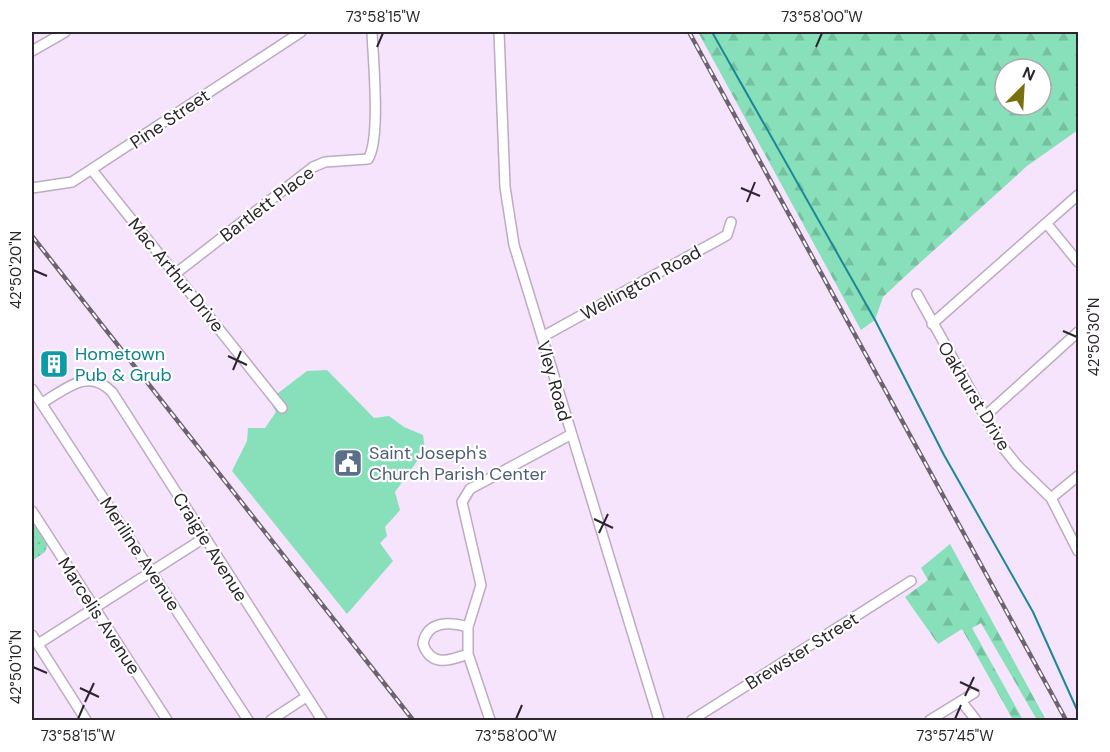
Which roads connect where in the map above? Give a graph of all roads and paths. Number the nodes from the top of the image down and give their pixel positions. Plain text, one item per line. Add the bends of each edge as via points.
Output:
1 (65, 32) edge
2 (301, 32) edge
3 (372, 32) edge
4 (499, 32) edge
5 (32, 51) edge
6 (92, 170) junction
7 (32, 188) edge
8 (1078, 195) edge
9 (731, 222) dead end
10 (1047, 225) junction
11 (1078, 262) edge
12 (175, 274) junction
13 (917, 294) dead end
14 (932, 324) junction
15 (1078, 332) edge
16 (542, 337) junction
17 (32, 388) edge
18 (42, 403) junction
19 (282, 408) dead end
20 (984, 417) junction
21 (570, 435) junction
22 (1078, 476) edge
23 (1051, 498) junction
24 (32, 511) edge
25 (204, 538) junction
26 (1078, 551) edge
27 (153, 573) junction
28 (911, 581) dead end
29 (95, 609) junction
30 (468, 627) junction
31 (32, 635) edge
32 (38, 644) junction
33 (468, 654) junction
34 (974, 693) dead end
35 (306, 697) junction
36 (961, 701) junction
37 (86, 720) edge
38 (167, 720) edge
39 (248, 720) edge
40 (270, 720) edge
41 (322, 720) edge
42 (490, 720) edge
43 (659, 720) edge
44 (692, 720) edge
45 (930, 720) edge
46 (976, 720) edge

1 - 5 street
2 - 6 street, Pine Street
3 - 12 street, Bartlett Place via 375,110 372,153 368,159 325,162 305,171
4 - 16 street, Vley Road via 508,220
6 - 7 street, Pine Street via 72,182
6 - 12 street, Mac Arthur Drive
8 - 10 street
9 - 16 street, Wellington Road via 728,235
10 - 11 street
10 - 14 street
12 - 19 street, Mac Arthur Drive
13 - 14 street, Oakhurst Drive
14 - 20 street, Oakhurst Drive
15 - 20 street
16 - 21 street, Vley Road
17 - 18 street, Meriline Avenue
18 - 25 street, Craigie Avenue via 77,382 94,379 112,392
18 - 27 street, Meriline Avenue
20 - 23 street, Oakhurst Drive via 1017,465
21 - 30 street via 470,489 462,502 481,585
21 - 43 street, Vley Road
22 - 23 street
23 - 26 street, Oakhurst Drive
24 - 29 street, Marcelis Avenue
25 - 27 street
25 - 35 street, Craigie Avenue
27 - 29 street
27 - 39 street, Meriline Avenue
28 - 44 street, Brewster Street
29 - 32 street
29 - 38 street, Marcelis Avenue
30 - 33 street
30 - 33 street via 440,623 430,629 423,644 430,657 438,661
31 - 32 street
32 - 37 street
33 - 42 street
34 - 36 street
35 - 40 street
35 - 41 street, Craigie Avenue
36 - 45 street
36 - 46 street

